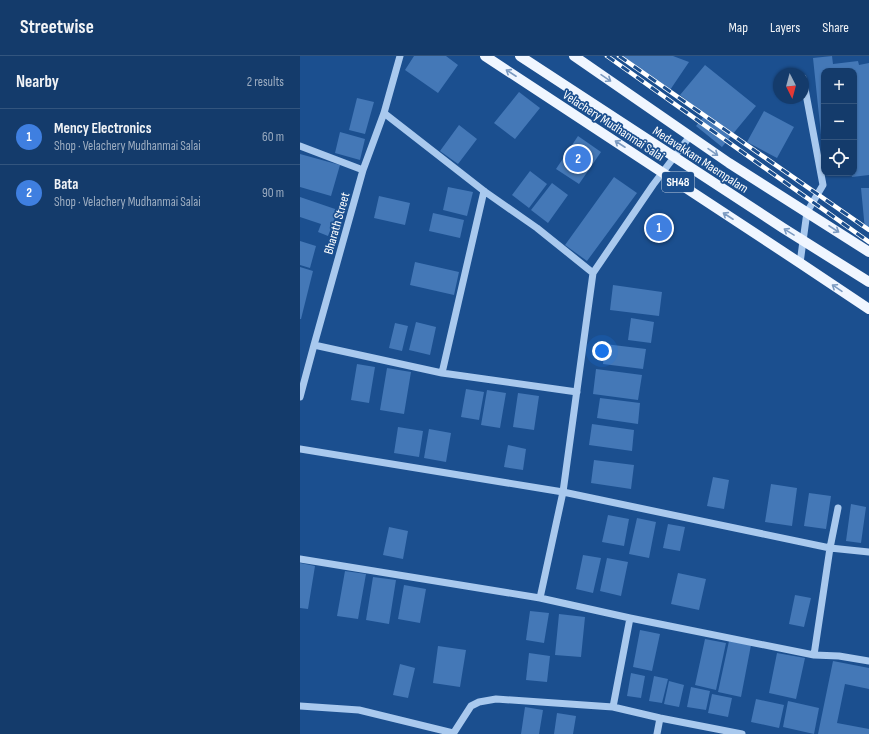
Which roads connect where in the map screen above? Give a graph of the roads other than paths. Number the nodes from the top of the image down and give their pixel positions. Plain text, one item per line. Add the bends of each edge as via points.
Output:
1 (400, 56) edge
2 (485, 56) edge
3 (520, 56) edge
4 (574, 56) edge
5 (808, 104) edge
6 (384, 113) junction
7 (690, 136) junction
8 (300, 146) edge
9 (363, 170) junction
10 (662, 172) junction
11 (484, 190) junction
12 (807, 212) junction
13 (869, 252) edge
14 (800, 263) junction
15 (593, 273) junction
16 (869, 282) edge
17 (869, 309) edge
18 (314, 345) junction
19 (442, 373) junction
20 (577, 392) junction
21 (300, 397) edge
22 (300, 449) edge
23 (563, 492) junction
24 (838, 508) dead end
25 (830, 548) junction
26 (869, 552) edge
27 (300, 559) edge
28 (540, 598) junction
29 (630, 618) junction
30 (814, 654) junction
31 (869, 662) edge
32 (300, 706) edge
33 (613, 707) junction
34 (660, 718) junction
35 (453, 733) edge
36 (657, 734) edge
37 (742, 734) edge

1 - 6 street, Bharath Street
10 -> 2 main road, Velachery Mudhanmai Salai / SH48
16 -> 3 main road, Medavakkam Maempalam, bridge
4 -> 7 main road
5 - 12 street via 823,185
6 - 9 street, Bharath Street
6 - 11 street
7 - 10 street
7 -> 12 main road
8 - 9 street
9 - 18 street, Bharath Street
14 -> 10 main road, Velachery Mudhanmai Salai / SH48
10 - 15 street
11 - 15 street
11 - 19 street
12 -> 13 main road
12 - 14 street
17 -> 14 main road, Velachery Mudhanmai Salai / SH48
15 - 20 street
18 - 19 street
18 - 21 street, Bharath Street
19 - 20 street
20 - 23 street
22 - 23 street
23 - 25 street
23 - 28 street
24 - 25 street
25 - 26 street
25 - 30 street
27 - 28 street
28 - 29 street
29 - 30 street
29 - 33 street
30 - 31 street
32 - 35 street via 359,710
33 - 34 street
33 - 35 street via 496,699 471,706
34 - 36 street
34 - 37 street

